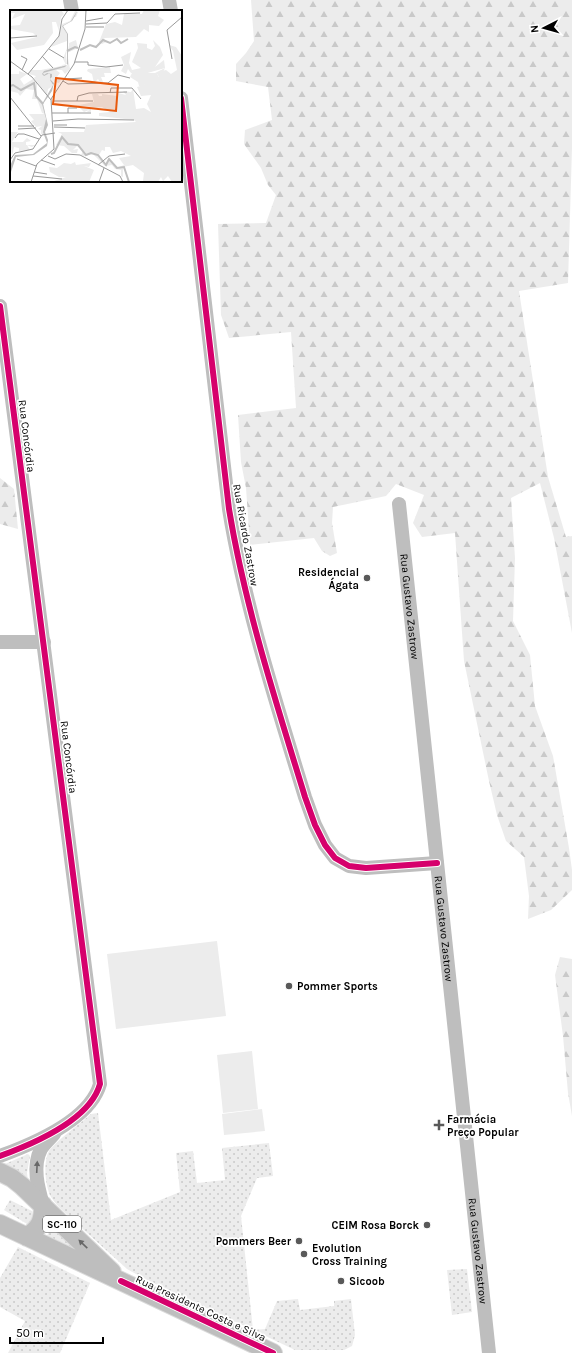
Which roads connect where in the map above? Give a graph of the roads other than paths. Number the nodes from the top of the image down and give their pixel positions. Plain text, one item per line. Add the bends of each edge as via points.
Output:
1 (70, 0) edge
2 (170, 0) edge
3 (72, 10) edge
4 (171, 10) edge
5 (182, 118) edge
6 (184, 157) edge
7 (0, 306) edge
8 (399, 504) dead end
9 (0, 642) edge
10 (44, 642) junction
11 (437, 863) junction
12 (57, 1131) junction
13 (0, 1156) edge
14 (0, 1172) edge
15 (43, 1205) junction
16 (0, 1224) edge
17 (27, 1238) junction
18 (121, 1281) junction
19 (273, 1353) edge
20 (489, 1353) edge

1 - 3 street
2 - 4 street
5 - 6 street, Rua Ricardo Zastrow
6 - 11 street, Rua Ricardo Zastrow via 236,549 252,617 315,825 335,858 349,866 366,868
7 - 10 street, Rua Concórdia
8 - 11 street, Rua Gustavo Zastrow
9 - 10 street
10 - 12 street, Rua Concórdia via 100,1084 92,1102
11 - 20 street, Rua Gustavo Zastrow
12 - 13 street, Rua Concórdia
15 -> 12 street, Rua Concórdia via 37,1184 38,1158 42,1148
14 - 15 main road, Rua Presidente Costa e Silva / SC-110 via 22,1186
15 - 17 main road via 40,1225
18 -> 15 main road, Rua Presidente Costa e Silva / SC-110
16 - 17 main road, Rua Presidente Costa e Silva / SC-110
17 - 18 main road, Rua Presidente Costa e Silva / SC-110
18 - 19 main road, Rua Presidente Costa e Silva / SC-110

